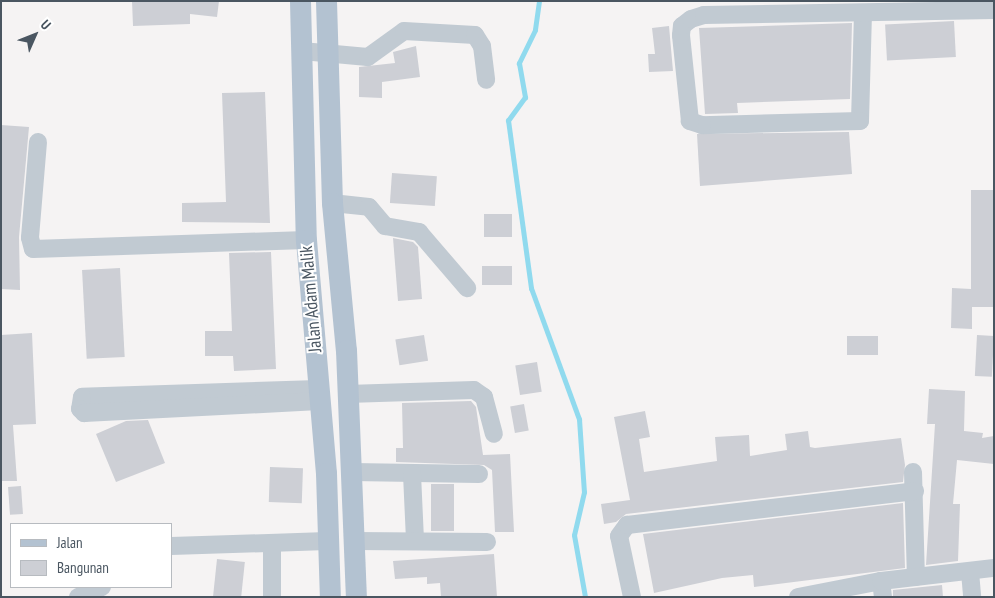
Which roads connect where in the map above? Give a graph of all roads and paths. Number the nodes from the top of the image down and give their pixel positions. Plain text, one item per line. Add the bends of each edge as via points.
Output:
1 (300, 1) edge
2 (326, 1) edge
3 (994, 10) edge
4 (863, 13) junction
5 (302, 51) junction
6 (326, 53) junction
7 (486, 80) dead end
8 (38, 142) dead end
9 (332, 203) junction
10 (306, 240) junction
11 (467, 288) dead end
12 (347, 394) junction
13 (319, 395) junction
14 (279, 397) junction
15 (494, 434) dead end
16 (352, 472) junction
17 (913, 472) dead end
18 (326, 473) junction
19 (412, 474) junction
20 (479, 474) dead end
21 (915, 491) junction
22 (328, 541) junction
23 (354, 541) junction
24 (416, 541) junction
25 (487, 542) dead end
26 (272, 544) junction
27 (172, 546) edge
28 (994, 568) edge
29 (970, 572) junction
30 (916, 577) junction
31 (100, 588) edge
32 (882, 589) edge
33 (78, 597) edge
34 (272, 597) edge
35 (330, 597) edge
36 (356, 597) edge
37 (632, 597) edge
38 (798, 597) edge
39 (972, 597) edge

1 - 5 main road, Jalan Adam Malik
2 - 6 main road, Jalan Adam Malik
3 - 4 street
4 - 4 street via 704,15 691,20 682,26 680,35 690,121 702,126 860,121
5 - 6 street
5 - 10 main road, Jalan Adam Malik
6 - 7 street via 368,57 404,31 475,35 482,46
6 - 9 main road, Jalan Adam Malik
8 - 10 street via 30,238 33,249
9 - 11 street via 369,207 385,226 419,232
9 - 12 main road, Jalan Adam Malik
10 - 13 main road, Jalan Adam Malik
12 - 15 street via 474,390 484,397
12 - 16 main road, Jalan Adam Malik
13 - 14 street
13 - 18 main road, Jalan Adam Malik
14 - 14 street via 84,413 80,405 82,397
16 - 18 main road
16 - 19 street
16 - 23 main road, Jalan Adam Malik
17 - 21 street
18 - 22 main road, Jalan Adam Malik
19 - 20 street
19 - 24 street
21 - 30 street
21 - 37 street via 627,526 618,536
22 - 23 main road
22 - 26 street
22 - 35 main road, Jalan Adam Malik
23 - 24 street
23 - 36 main road, Jalan Adam Malik
24 - 25 street
26 - 27 street
26 - 34 street
28 - 29 street
29 - 30 street
29 - 39 street
30 - 32 street
31 - 33 street
32 - 38 street

